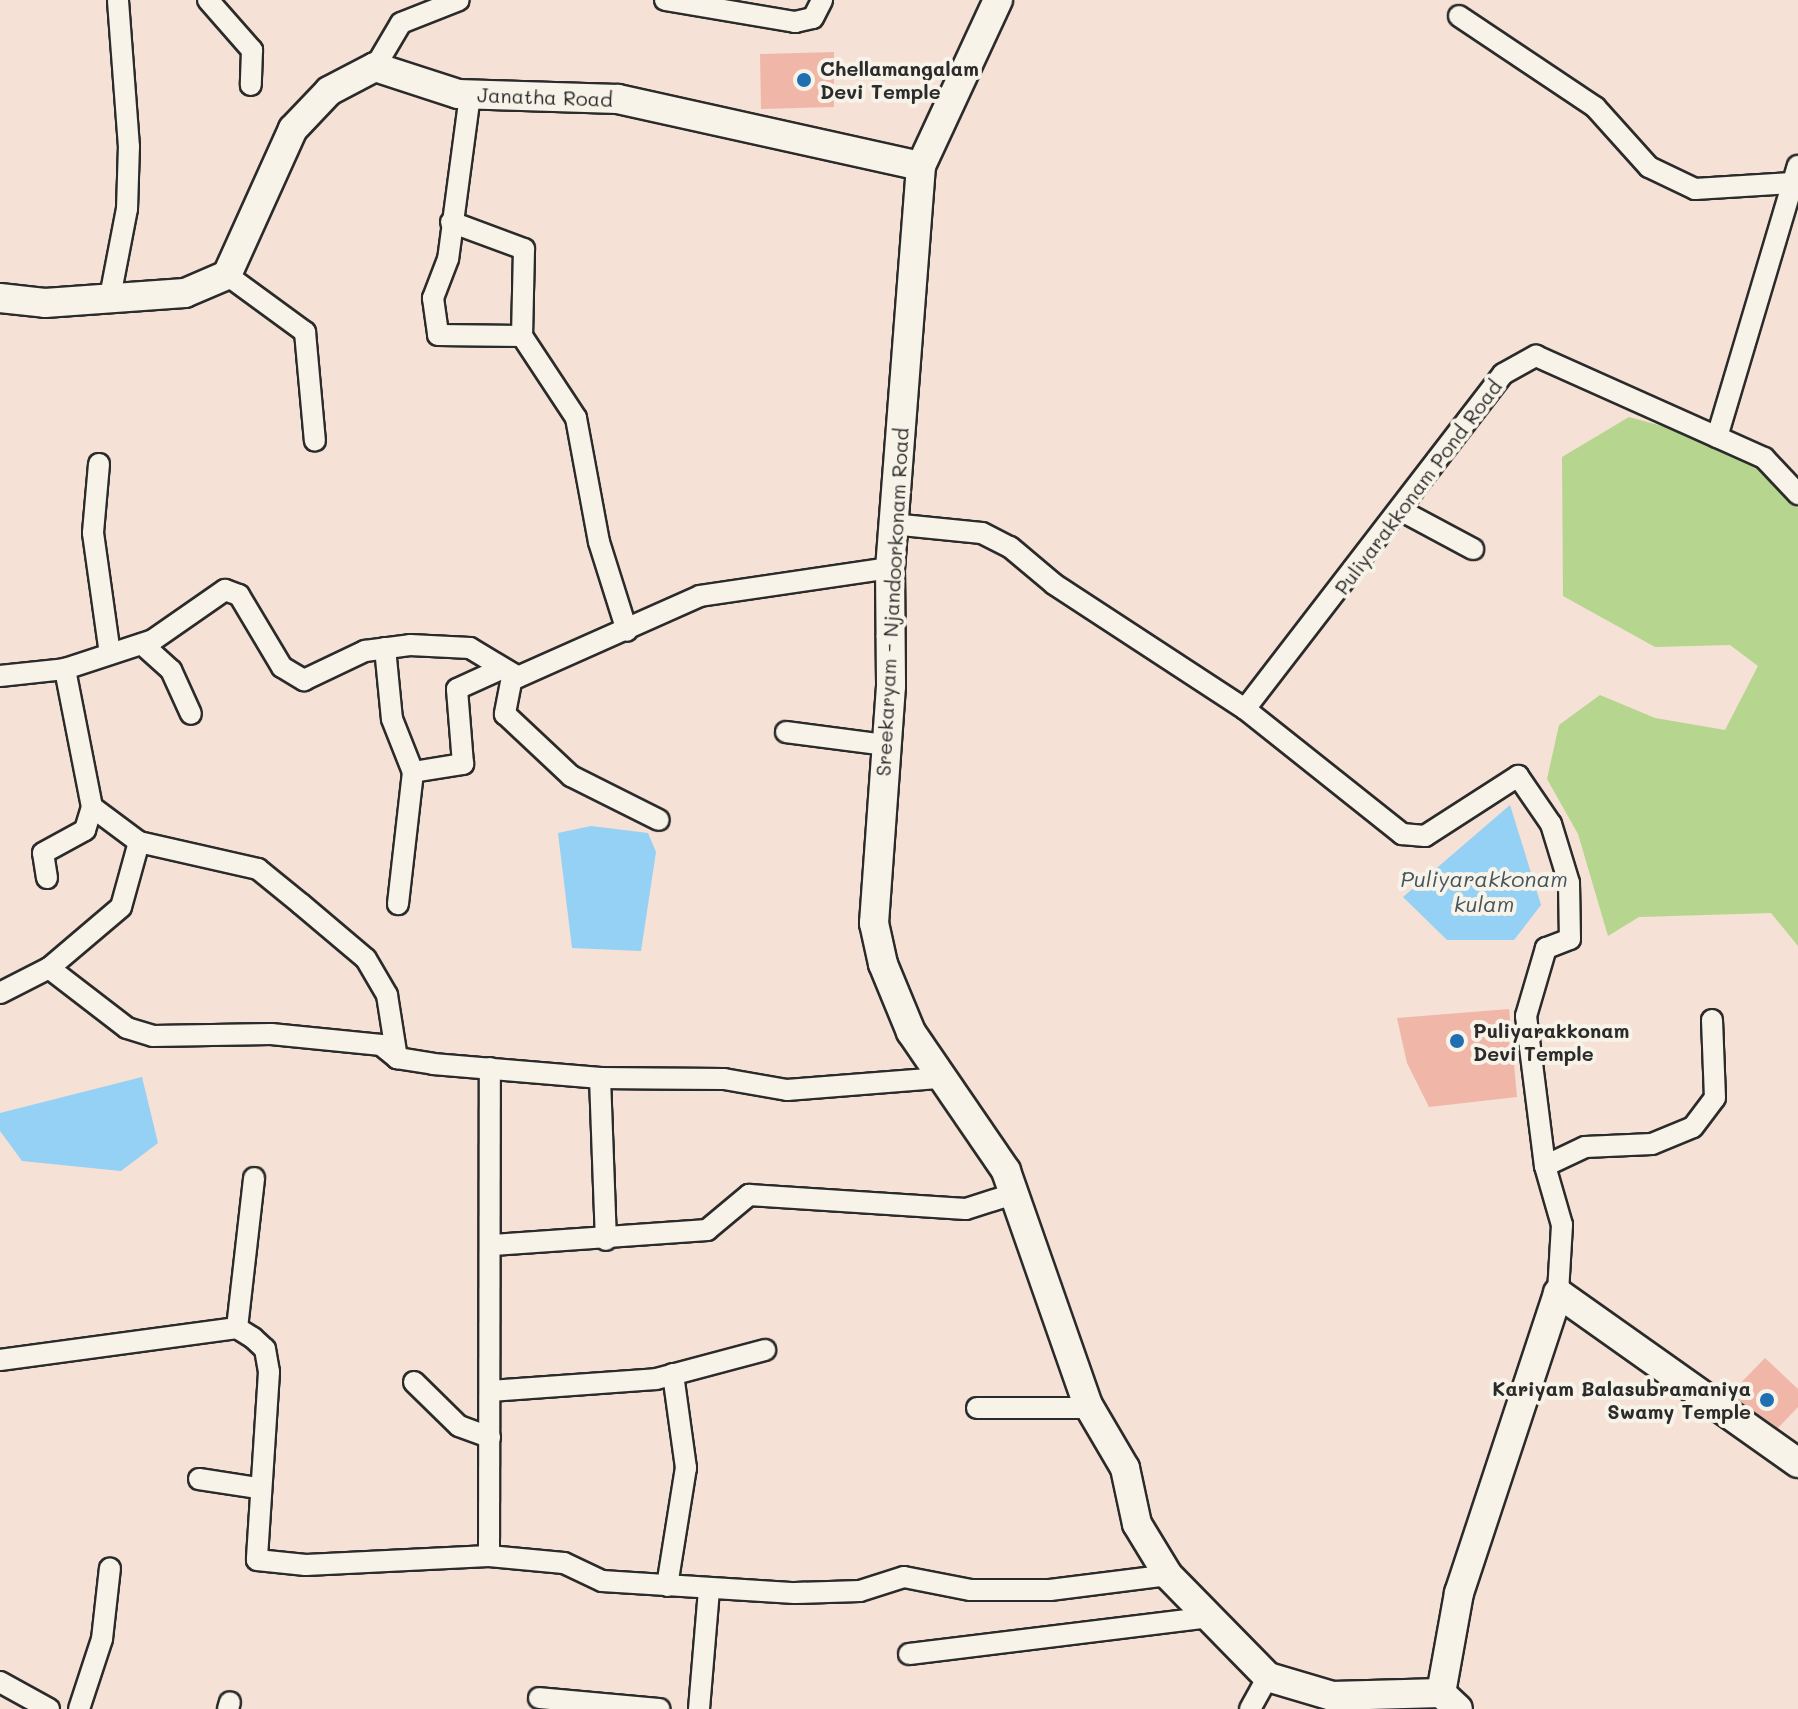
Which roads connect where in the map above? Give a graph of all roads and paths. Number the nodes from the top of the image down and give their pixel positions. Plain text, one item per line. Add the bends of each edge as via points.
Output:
1 (118, 0) edge
2 (208, 0) edge
3 (459, 0) edge
4 (665, 0) edge
5 (822, 0) edge
6 (998, 0) edge
7 (1459, 16) dead end
8 (375, 67) junction
9 (251, 85) dead end
10 (470, 95) junction
11 (921, 166) junction
12 (1795, 174) edge
13 (451, 222) junction
14 (227, 275) junction
15 (110, 297) junction
16 (0, 298) edge
17 (522, 336) junction
18 (1717, 437) junction
19 (315, 441) dead end
20 (99, 464) dead end
21 (1798, 494) edge
22 (1400, 510) junction
23 (892, 524) junction
24 (1473, 549) dead end
25 (890, 568) junction
26 (627, 631) junction
27 (142, 644) junction
28 (385, 648) junction
29 (110, 654) junction
30 (65, 669) junction
31 (507, 673) junction
32 (0, 676) edge
33 (1245, 709) junction
34 (191, 714) dead end
35 (786, 732) dead end
36 (886, 745) junction
37 (413, 772) junction
38 (92, 807) junction
39 (659, 820) dead end
40 (139, 842) junction
41 (47, 878) dead end
42 (398, 904) dead end
43 (49, 968) junction
44 (0, 993) edge
45 (1712, 1020) dead end
46 (397, 1058) junction
47 (490, 1068) junction
48 (600, 1078) junction
49 (938, 1078) junction
50 (1545, 1166) junction
51 (254, 1178) dead end
52 (1013, 1194) junction
53 (606, 1240) junction
54 (493, 1245) junction
55 (1558, 1293) junction
56 (237, 1328) junction
57 (765, 1350) dead end
58 (0, 1360) edge
59 (673, 1374) junction
60 (414, 1382) dead end
61 (490, 1391) junction
62 (977, 1408) dead end
63 (1090, 1408) junction
64 (490, 1437) junction
65 (1798, 1463) edge
66 (199, 1479) dead end
67 (258, 1488) junction
68 (489, 1556) junction
69 (110, 1568) dead end
70 (1168, 1575) junction
71 (667, 1586) junction
72 (709, 1589) junction
73 (1204, 1618) junction
74 (909, 1654) dead end
75 (1268, 1677) junction
76 (0, 1682) edge
77 (539, 1698) dead end
78 (1450, 1701) edge
79 (49, 1709) edge
80 (79, 1709) edge
81 (659, 1709) edge
82 (699, 1709) edge
83 (1250, 1709) edge

1 - 15 street via 129,162
2 - 9 street via 252,50
3 - 8 street via 401,23
4 - 5 street via 795,22 813,18
6 - 11 main road, Sreekaryam - Njandoorkonam Road
7 - 12 street via 1574,91 1649,167 1683,184 1695,189
8 - 10 main road, Janatha Road
8 - 14 main road via 329,91 293,129
10 - 11 main road, Janatha Road via 618,99
10 - 13 street
11 - 23 main road, Sreekaryam - Njandoorkonam Road
12 - 18 street
13 - 17 street via 524,249
13 - 17 street via 448,259 433,298 438,335
14 - 15 main road via 185,293
14 - 19 street via 305,332
15 - 16 main road via 45,303
17 - 26 street via 576,418 599,542
18 - 21 street via 1764,458
18 - 22 street, Puliyarakkonam Pond Road via 1536,356 1503,374
20 - 29 street via 93,533
22 - 24 street
22 - 33 street, Puliyarakkonam Pond Road
23 - 25 main road, Sreekaryam - Njandoorkonam Road
23 - 33 street via 982,533 1010,547 1054,584
25 - 26 street via 700,596
25 - 36 main road, Sreekaryam - Njandoorkonam Road
26 - 31 street
27 - 28 street via 225,590 239,595 282,667 304,680
27 - 29 street
27 - 34 street via 171,670
28 - 31 street via 470,648
28 - 37 street via 392,719
29 - 30 street
30 - 32 street
30 - 38 street
31 - 37 street via 457,689 463,764
31 - 39 street via 505,714 571,776
33 - 50 street via 1402,834 1425,836 1518,776 1551,824 1569,883 1570,939 1546,948 1526,1016
35 - 36 street
36 - 49 main road, Sreekaryam - Njandoorkonam Road via 874,923 895,1002
37 - 42 street
38 - 40 street
38 - 41 street via 85,830 43,853
40 - 43 street via 121,907
40 - 46 street via 258,869 312,913 366,959 387,995
43 - 44 street
43 - 46 street via 113,1020 153,1036 271,1034 381,1045
45 - 50 street via 1715,1098 1693,1127 1652,1144 1585,1147
46 - 47 street
47 - 48 street
47 - 54 street
48 - 49 street via 724,1079 787,1090
48 - 53 street
49 - 52 main road, Sreekaryam - Njandoorkonam Road via 1006,1171
50 - 55 street via 1562,1225
51 - 56 street
52 - 53 street via 966,1209 749,1195 707,1230
52 - 63 main road, Sreekaryam - Njandoorkonam Road
53 - 54 street
54 - 61 street
55 - 65 main road
55 - 78 main road via 1459,1593
56 - 58 street
56 - 67 street via 265,1349 269,1372
57 - 59 street
59 - 61 street
59 - 71 street via 686,1468
60 - 64 street via 459,1426
61 - 64 street
62 - 63 street
63 - 70 main road, Sreekaryam - Njandoorkonam Road via 1125,1468 1137,1524
64 - 68 street
66 - 67 street
67 - 68 street via 257,1560 306,1565
68 - 71 street via 564,1563 602,1581
69 - 80 street via 102,1639
70 - 72 street via 1050,1590 970,1590 904,1577 860,1591
70 - 73 main road, Sreekaryam - Njandoorkonam Road
71 - 72 street
72 - 82 street
73 - 74 street
73 - 75 main road, Sreekaryam - Njandoorkonam Road
75 - 78 main road, Sreekaryam - Njandoorkonam Road via 1332,1696
75 - 83 street
76 - 79 street
77 - 81 street

